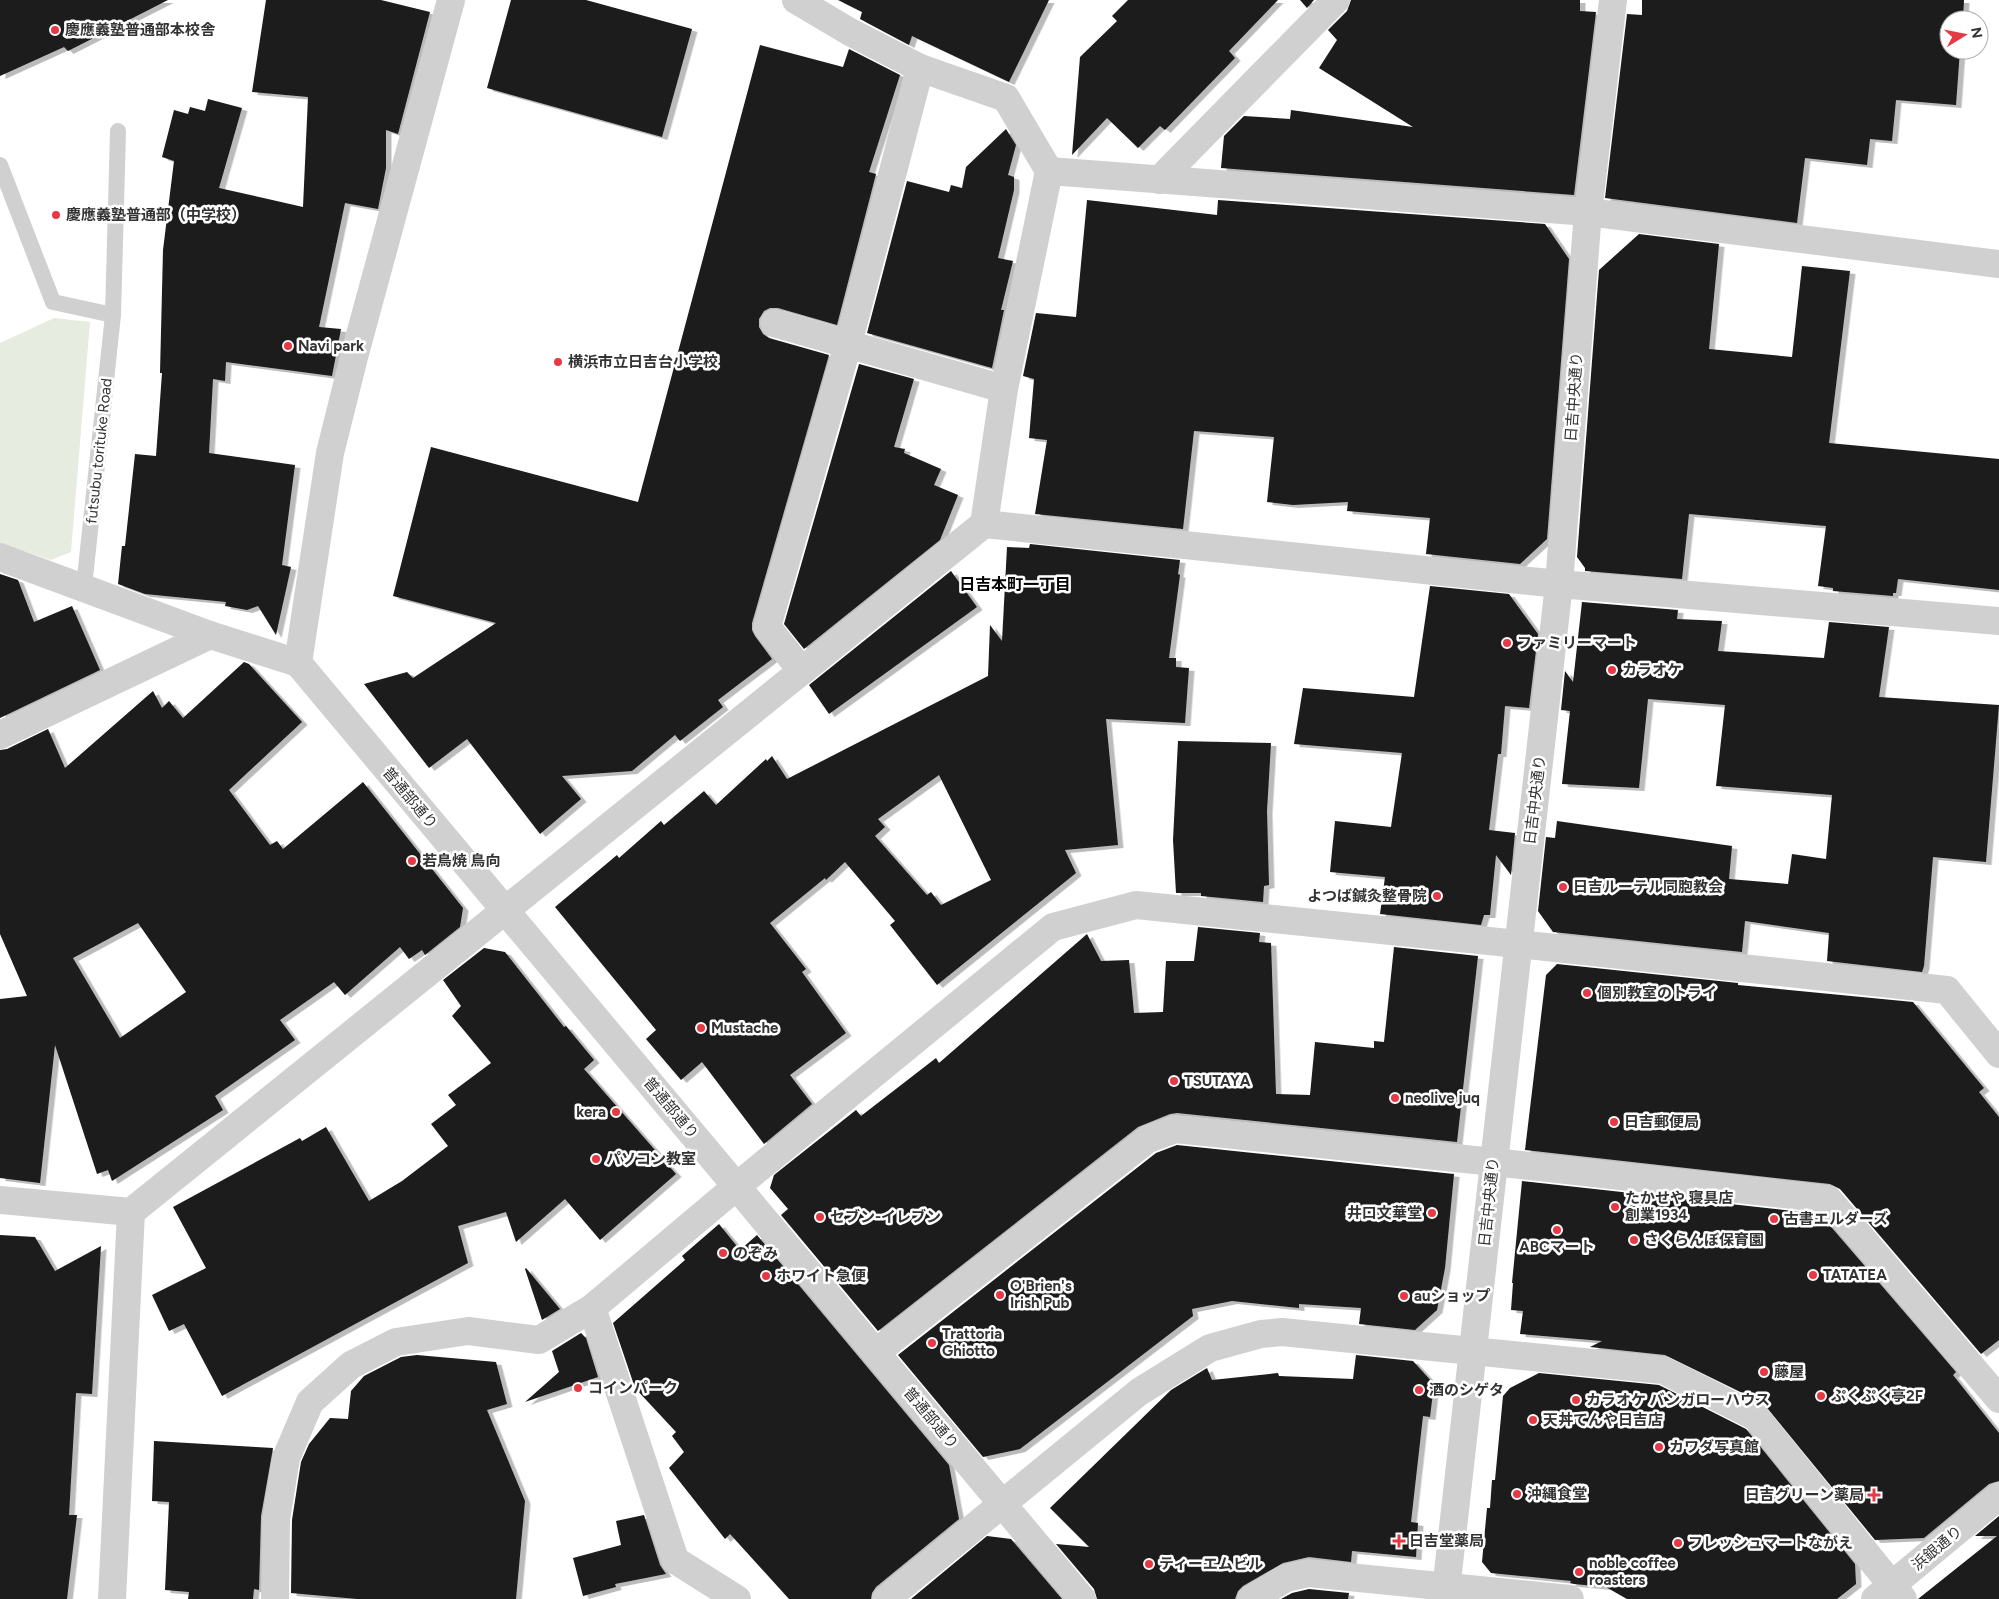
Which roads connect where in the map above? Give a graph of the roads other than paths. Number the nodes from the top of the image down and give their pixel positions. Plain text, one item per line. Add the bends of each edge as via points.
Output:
1 (451, 0) edge
2 (796, 0) edge
3 (1336, 0) edge
4 (1613, 0) edge
5 (920, 68) junction
6 (118, 131) dead end
7 (0, 166) edge
8 (1049, 171) junction
9 (1159, 180) junction
10 (1588, 212) junction
11 (1999, 264) edge
12 (113, 315) junction
13 (774, 324) dead end
14 (848, 344) junction
15 (1004, 389) junction
16 (984, 524) junction
17 (0, 557) edge
18 (1559, 584) junction
19 (84, 587) junction
20 (1999, 620) edge
21 (210, 636) junction
22 (298, 663) junction
23 (802, 671) junction
24 (0, 735) edge
25 (504, 910) junction
26 (1518, 944) junction
27 (1999, 1054) edge
28 (1494, 1162) junction
29 (737, 1186) junction
30 (0, 1200) edge
31 (131, 1212) junction
32 (592, 1308) junction
33 (1472, 1351) junction
34 (876, 1352) junction
35 (1999, 1399) edge
36 (1999, 1496) edge
37 (1003, 1504) junction
38 (1446, 1594) edge
39 (1890, 1594) edge
40 (112, 1599) edge
41 (275, 1599) edge
42 (737, 1599) edge
43 (886, 1599) edge
44 (1082, 1599) edge
45 (1252, 1599) edge
46 (1570, 1599) edge

1 - 22 street via 330,453
2 - 5 street
3 - 9 street
4 - 10 street, 日吉中央通り
5 - 8 street via 1006,98
5 - 14 street
6 - 12 lane, futsubu torituke Road
7 - 12 lane via 53,302
8 - 9 street
8 - 15 street
9 - 10 street
10 - 11 street
10 - 18 street, 日吉中央通り
12 - 19 lane, futsubu torituke Road
13 - 14 street
14 - 15 street
14 - 23 street via 768,627
15 - 16 street
16 - 18 street
16 - 23 street
17 - 19 street
18 - 20 street
18 - 26 street, 日吉中央通り
19 - 21 street
21 - 22 street
21 - 24 street
22 - 25 street, 普通部通り
23 - 25 street
25 - 29 street, 普通部通り
25 - 31 street
26 - 27 street via 1947,990
26 - 28 street, 日吉中央通り
26 - 29 street via 1136,905 1054,928
28 - 33 street, 日吉中央通り
28 - 34 street via 1175,1129 1148,1139
28 - 35 street via 1828,1198
29 - 32 street
29 - 34 street, 普通部通り
30 - 31 street
31 - 40 street
32 - 41 street via 539,1340 468,1331 396,1342 352,1365 310,1402 286,1458 276,1519
32 - 42 street via 675,1560
33 - 37 street via 1282,1332 1261,1334 1210,1348 1139,1392
33 - 38 street, 日吉中央通り
33 - 39 street via 1663,1370 1756,1416
34 - 37 street, 普通部通り
36 - 39 street, 浜銀通り
37 - 43 street
37 - 44 street, 普通部通り
38 - 45 street via 1308,1573 1286,1578
38 - 46 street

